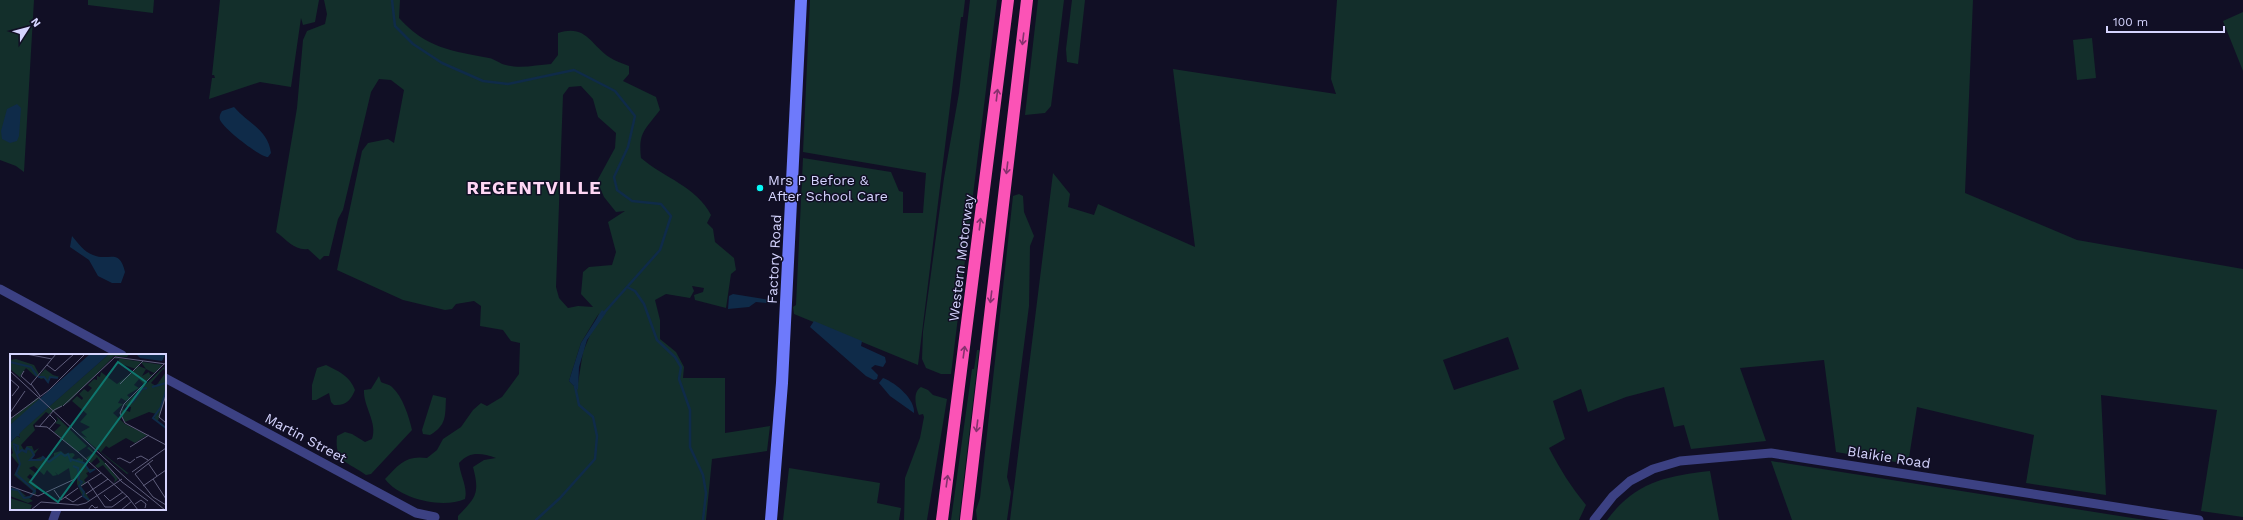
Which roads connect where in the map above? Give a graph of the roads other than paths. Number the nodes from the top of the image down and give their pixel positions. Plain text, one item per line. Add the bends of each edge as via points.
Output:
1 (801, 0) edge
2 (1008, 0) edge
3 (1027, 0) edge
4 (0, 289) edge
5 (116, 354) edge
6 (166, 379) edge
7 (57, 510) edge
8 (435, 517) dead end
9 (53, 520) edge
10 (771, 520) edge
11 (942, 520) edge
12 (966, 520) edge
13 (1594, 520) edge
14 (2199, 520) edge

1 - 10 street, Factory Road via 782,382
11 -> 2 highway, Western Motorway
3 -> 12 highway
4 - 5 street
6 - 8 street, Martin Street via 416,513
7 - 9 street
13 - 14 street, Blaikie Road via 1618,491 1630,481 1653,469 1680,461 1771,454

